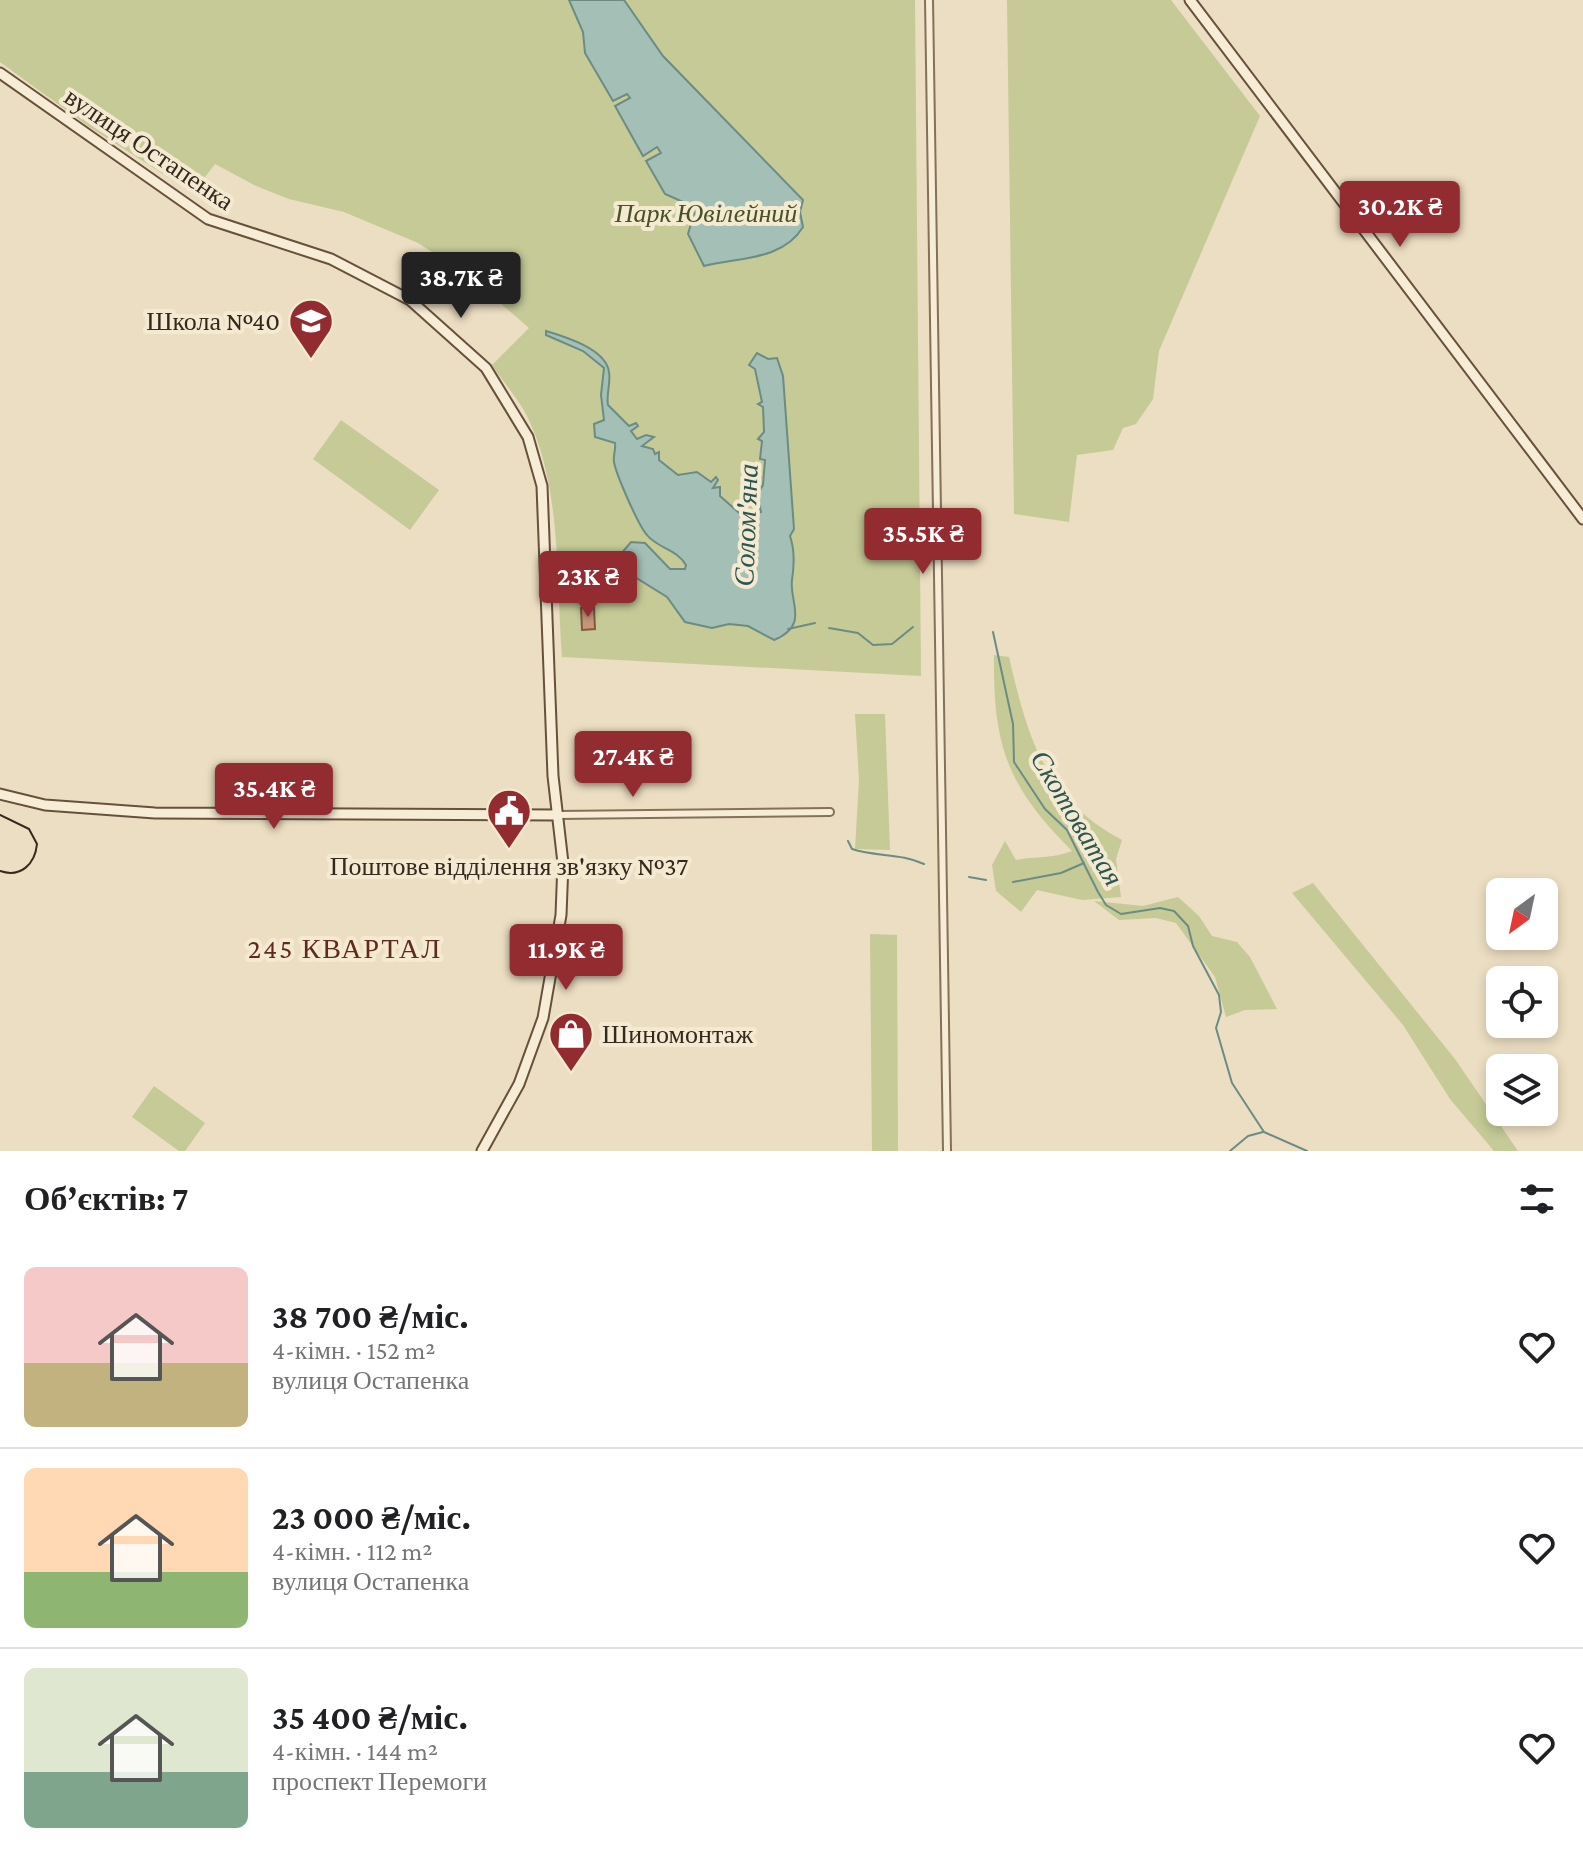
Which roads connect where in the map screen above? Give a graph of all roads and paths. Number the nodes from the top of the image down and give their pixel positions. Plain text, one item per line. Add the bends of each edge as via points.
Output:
1 (929, 0) edge
2 (1190, 0) edge
3 (0, 73) edge
4 (1583, 519) edge
5 (0, 794) edge
6 (830, 812) dead end
7 (557, 815) junction
8 (482, 1151) edge
9 (947, 1151) edge

1 - 9 street
2 - 4 street
3 - 7 street, вулиця Остапенка via 208,219 331,259 388,286 448,331 501,387 528,437 542,486
5 - 7 street via 45,805 155,813
6 - 7 street
7 - 8 street, вулиця Остапенка via 563,891 548,996 519,1084

